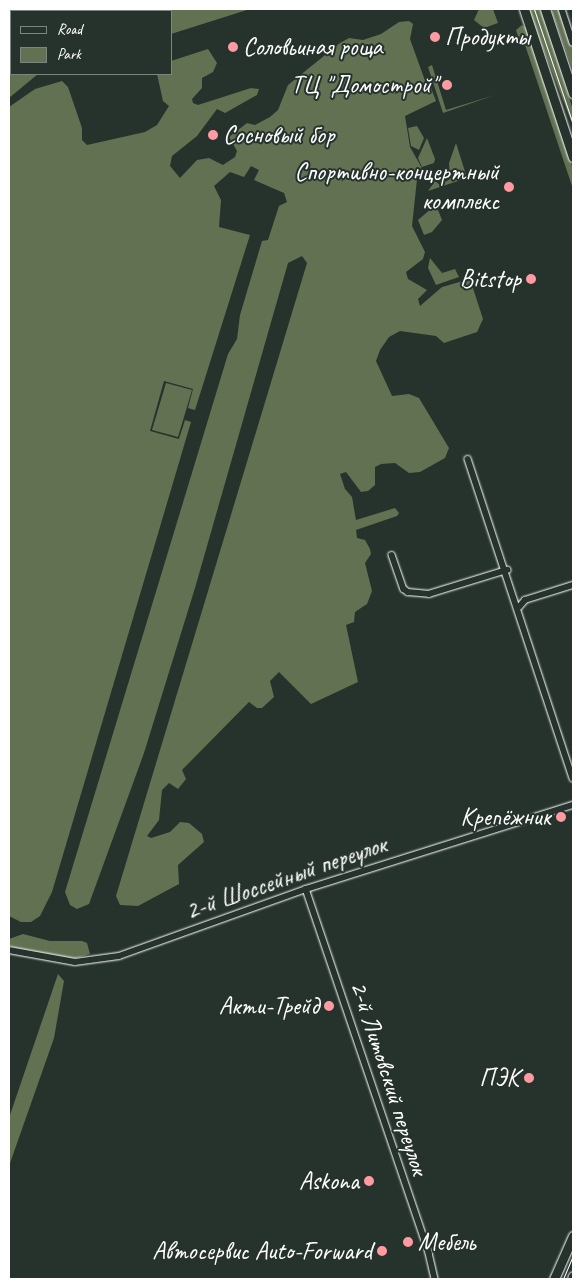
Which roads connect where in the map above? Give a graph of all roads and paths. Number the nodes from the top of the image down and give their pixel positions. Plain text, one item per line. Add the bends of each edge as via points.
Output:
1 (524, 9) edge
2 (546, 9) edge
3 (562, 9) edge
4 (573, 42) edge
5 (573, 93) edge
6 (569, 132) edge
7 (573, 157) edge
8 (468, 459) dead end
9 (392, 555) dead end
10 (506, 570) junction
11 (573, 585) edge
12 (519, 608) junction
13 (573, 778) edge
14 (573, 805) edge
15 (306, 889) junction
16 (9, 950) edge
17 (573, 1236) edge
18 (434, 1279) edge
19 (554, 1279) edge

1 - 6 main road
2 - 5 main road
3 - 4 street
6 - 7 main road
8 - 10 street
9 - 10 street via 408,592 428,594
10 - 12 street
11 - 12 street via 525,600
12 - 13 street
14 - 15 street, 2-й Шоссейный переулок
15 - 16 street, 2-й Шоссейный переулок via 118,956 75,962
15 - 18 street, 2-й Литовский переулок via 429,1253
17 - 19 main road

